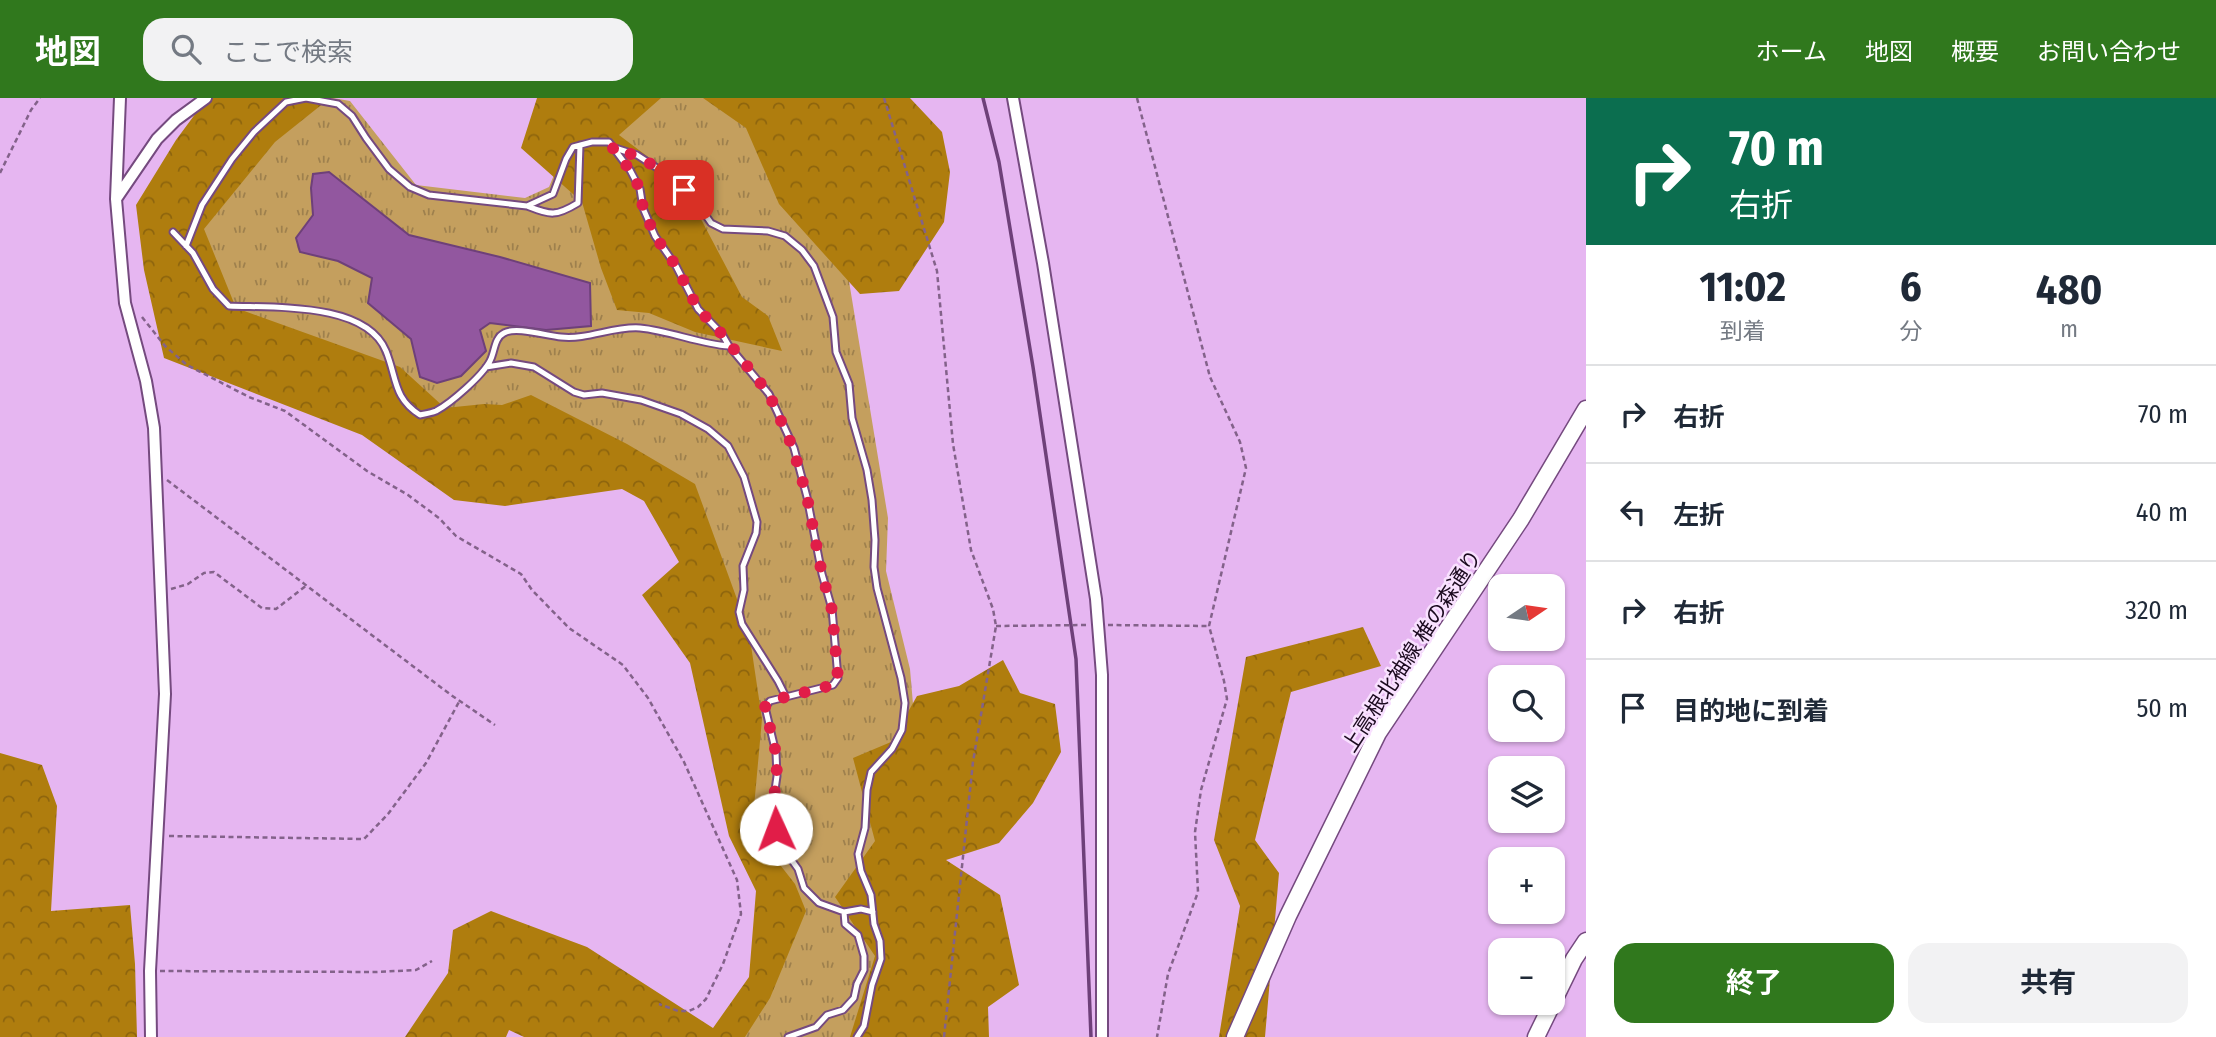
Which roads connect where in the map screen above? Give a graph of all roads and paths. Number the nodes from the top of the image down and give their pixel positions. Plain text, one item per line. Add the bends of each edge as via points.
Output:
1 (40, 98) edge
2 (120, 98) edge
3 (206, 98) edge
4 (344, 98) edge
5 (884, 98) edge
6 (1013, 98) edge
7 (1137, 98) edge
8 (338, 104) junction
9 (580, 145) junction
10 (612, 147) junction
11 (0, 173) edge
12 (116, 199) junction
13 (527, 206) junction
14 (173, 232) dead end
15 (187, 246) junction
16 (139, 315) dead end
17 (729, 346) junction
18 (486, 367) junction
19 (1586, 409) edge
20 (156, 471) junction
21 (307, 585) junction
22 (161, 592) junction
23 (1097, 625) junction
24 (996, 626) junction
25 (1209, 626) junction
26 (786, 697) junction
27 (460, 700) junction
28 (495, 725) dead end
29 (156, 836) junction
30 (844, 912) junction
31 (873, 912) junction
32 (1586, 941) edge
33 (432, 961) dead end
34 (150, 971) junction
35 (659, 1004) dead end
36 (152, 1037) edge
37 (788, 1037) edge
38 (857, 1037) edge
39 (944, 1037) edge
40 (1102, 1037) edge
41 (1157, 1037) edge
42 (1235, 1037) edge
43 (1536, 1037) edge

1 - 11 path
2 - 12 street
3 - 12 street via 157,139
4 - 8 lane
5 - 24 path via 937,271 953,444 971,550
6 - 23 street
7 - 25 path via 1210,377 1240,443 1246,468
8 - 13 lane via 352,116 389,169 410,187 429,195
8 - 15 lane via 306,98 286,103 254,132 202,205
9 - 10 lane via 609,142
9 - 13 lane via 573,147 566,159 553,194
9 - 13 lane via 578,203 561,213
10 - 17 lane via 640,189 655,236 698,309
10 - 31 lane via 637,155 671,177 711,223 723,229 768,230 785,236 814,266 833,317 836,352 849,384 852,418 869,480 877,588 905,704 902,730 892,750 871,772 867,790 858,854
12 - 20 street via 125,303 155,428
14 - 15 lane
15 - 18 lane via 212,289 229,306 309,311 349,318 373,331 385,349 399,394 420,415 434,412
16 - 35 path via 187,365 285,411 408,495 456,536 521,574 569,628 623,665 648,698 684,762 737,880 741,914 706,999 690,1011
17 - 18 lane via 640,328 564,338 514,330 498,337
17 - 26 lane via 769,394 793,448 832,610 838,678 833,685
18 - 26 lane via 510,363 534,367 573,392 641,400 681,414 728,446 744,477 757,522 743,566 744,590 738,612
19 - 42 main road, 上高根北袖線 椎の森通り via 1521,519 1378,733 1288,916
20 - 21 path
20 - 22 street
21 - 22 path via 276,609 262,608 214,572
21 - 27 path
22 - 29 street via 165,694
23 - 24 path
23 - 25 path
23 - 40 street via 1102,675
24 - 39 path via 973,762
25 - 41 path via 1227,699 1200,790 1195,832 1198,892 1168,974
26 - 30 lane via 765,707 776,753 776,829 804,888 819,903
27 - 28 path
27 - 29 path via 426,763 364,839
29 - 34 street
30 - 31 lane
30 - 37 lane via 845,924 858,935 864,956 854,998 816,1027
31 - 38 lane via 881,959
32 - 43 main road
33 - 34 path via 416,970 376,972
34 - 36 street

